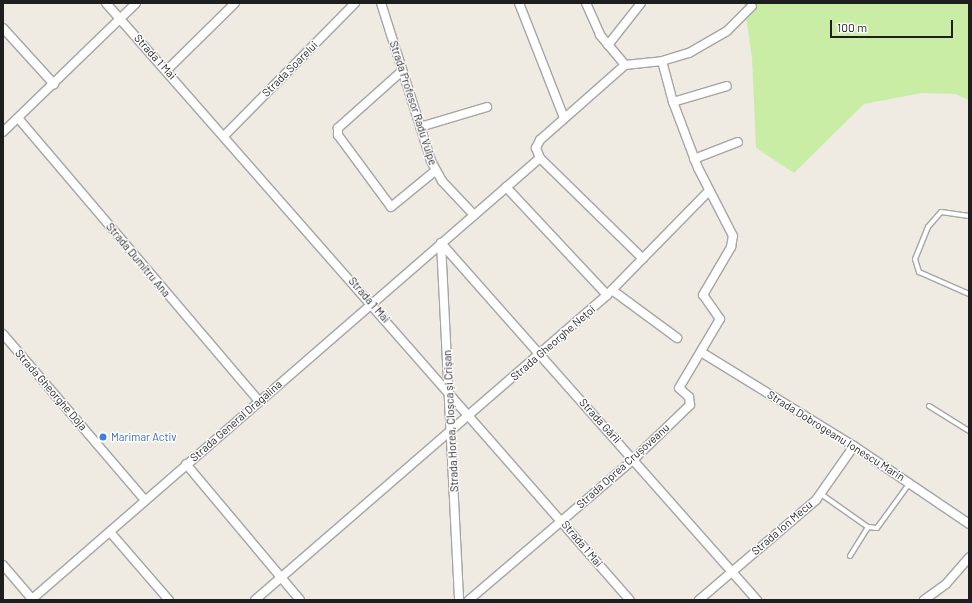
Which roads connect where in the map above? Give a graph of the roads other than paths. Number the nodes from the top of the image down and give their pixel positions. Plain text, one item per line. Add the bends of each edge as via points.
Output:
1 (106, 3) edge
2 (136, 3) edge
3 (235, 3) edge
4 (355, 3) edge
5 (381, 3) edge
6 (519, 3) edge
7 (586, 3) edge
8 (641, 3) edge
9 (752, 6) dead end
10 (120, 19) junction
11 (3, 28) edge
12 (608, 45) junction
13 (662, 61) junction
14 (625, 64) junction
15 (167, 70) junction
16 (402, 71) junction
17 (54, 84) junction
18 (727, 86) dead end
19 (673, 102) junction
20 (487, 107) dead end
21 (18, 118) junction
22 (564, 118) junction
23 (420, 128) junction
24 (3, 132) edge
25 (224, 135) junction
26 (738, 142) dead end
27 (540, 158) junction
28 (694, 159) junction
29 (435, 171) junction
30 (506, 187) junction
31 (708, 192) junction
32 (474, 215) junction
33 (969, 216) edge
34 (442, 243) junction
35 (643, 259) junction
36 (610, 292) junction
37 (969, 294) edge
38 (370, 302) junction
39 (3, 334) edge
40 (677, 338) dead end
41 (701, 352) junction
42 (540, 354) junction
43 (450, 394) junction
44 (259, 401) junction
45 (929, 406) dead end
46 (470, 416) junction
47 (969, 431) edge
48 (452, 432) junction
49 (854, 446) junction
50 (634, 459) junction
51 (186, 464) junction
52 (910, 482) junction
53 (821, 494) junction
54 (145, 500) junction
55 (562, 521) junction
56 (969, 524) edge
57 (868, 527) junction
58 (110, 532) junction
59 (850, 556) dead end
60 (969, 558) edge
61 (3, 565) edge
62 (732, 571) junction
63 (281, 578) junction
64 (32, 599) edge
65 (169, 600) edge
66 (255, 600) edge
67 (300, 600) edge
68 (459, 600) edge
69 (469, 600) edge
70 (630, 600) edge
71 (699, 600) edge
72 (758, 600) edge
73 (924, 600) edge

1 - 10 street, Strada 1 Mai
2 - 10 street
3 - 15 street
4 - 25 street, Strada Soarelui
5 - 16 street, Strada Profesor Radu Vulpe
6 - 22 street
7 - 12 street
8 - 12 street
9 - 13 street via 727,31 689,53
10 - 15 street, Strada 1 Mai
10 - 17 street
11 - 17 street
12 - 14 street
13 - 14 street
13 - 19 street
14 - 22 street
15 - 25 street, Strada 1 Mai
16 - 23 street, Strada Profesor Radu Vulpe
16 - 29 street via 338,128 338,135 391,207
17 - 21 street
18 - 19 street
19 - 28 street
20 - 23 street
21 - 24 street
21 - 44 street, Strada Dumitru Ana
22 - 27 street via 537,144
23 - 29 street, Strada Profesor Radu Vulpe
25 - 38 street, Strada 1 Mai
26 - 28 street
27 - 30 street
27 - 35 street
28 - 31 street
29 - 32 street, Strada Profesor Radu Vulpe
30 - 32 street
30 - 36 street
31 - 35 street, Strada Gheorghe Nețoi
31 - 41 street via 732,230 733,238 704,295 720,319
32 - 34 street
33 - 37 lane via 941,212 928,227 915,259 919,272
34 - 38 street, Strada General Dragalina
34 - 42 street, Strada Gării
34 - 43 street, Strada Horea, Cloșca și Crișan
35 - 36 street, Strada Gheorghe Nețoi
36 - 40 street
36 - 42 street, Strada Gheorghe Nețoi
38 - 43 street, Strada 1 Mai
38 - 44 street, Strada General Dragalina
39 - 54 street, Strada Gheorghe Doja
41 - 49 street, Strada Dobrogeanu Ionescu Marin
41 - 50 street, Strada Oprea Crușoveanu via 679,388 689,397 690,406
42 - 46 street, Strada Gheorghe Nețoi
42 - 50 street, Strada Gării
43 - 46 street, Strada 1 Mai
43 - 48 street, Strada Horea, Cloșca și Crișan
44 - 51 street, Strada General Dragalina
45 - 47 lane
46 - 48 street, Strada Gheorghe Nețoi
46 - 55 street, Strada 1 Mai
48 - 63 street, Strada Gheorghe Nețoi
48 - 68 street, Strada Horea, Cloșca și Crișan
49 - 52 street, Strada Dobrogeanu Ionescu Marin
49 - 53 street, Strada Ion Mecu
50 - 55 street, Strada Oprea Crușoveanu
50 - 62 street, Strada Gării
51 - 54 street, Strada General Dragalina
51 - 63 street
52 - 56 street, Strada Dobrogeanu Ionescu Marin
52 - 57 lane via 883,522 877,528
53 - 57 lane
53 - 62 street, Strada Ion Mecu
54 - 58 street, Strada General Dragalina
55 - 69 street, Strada Oprea Crușoveanu
55 - 70 street, Strada 1 Mai
57 - 59 lane
58 - 64 street, Strada General Dragalina
58 - 65 street
60 - 73 street via 946,584
61 - 64 street
62 - 71 street, Strada Ion Mecu
62 - 72 street, Strada Gării
63 - 66 street, Strada Gheorghe Nețoi
63 - 67 street

